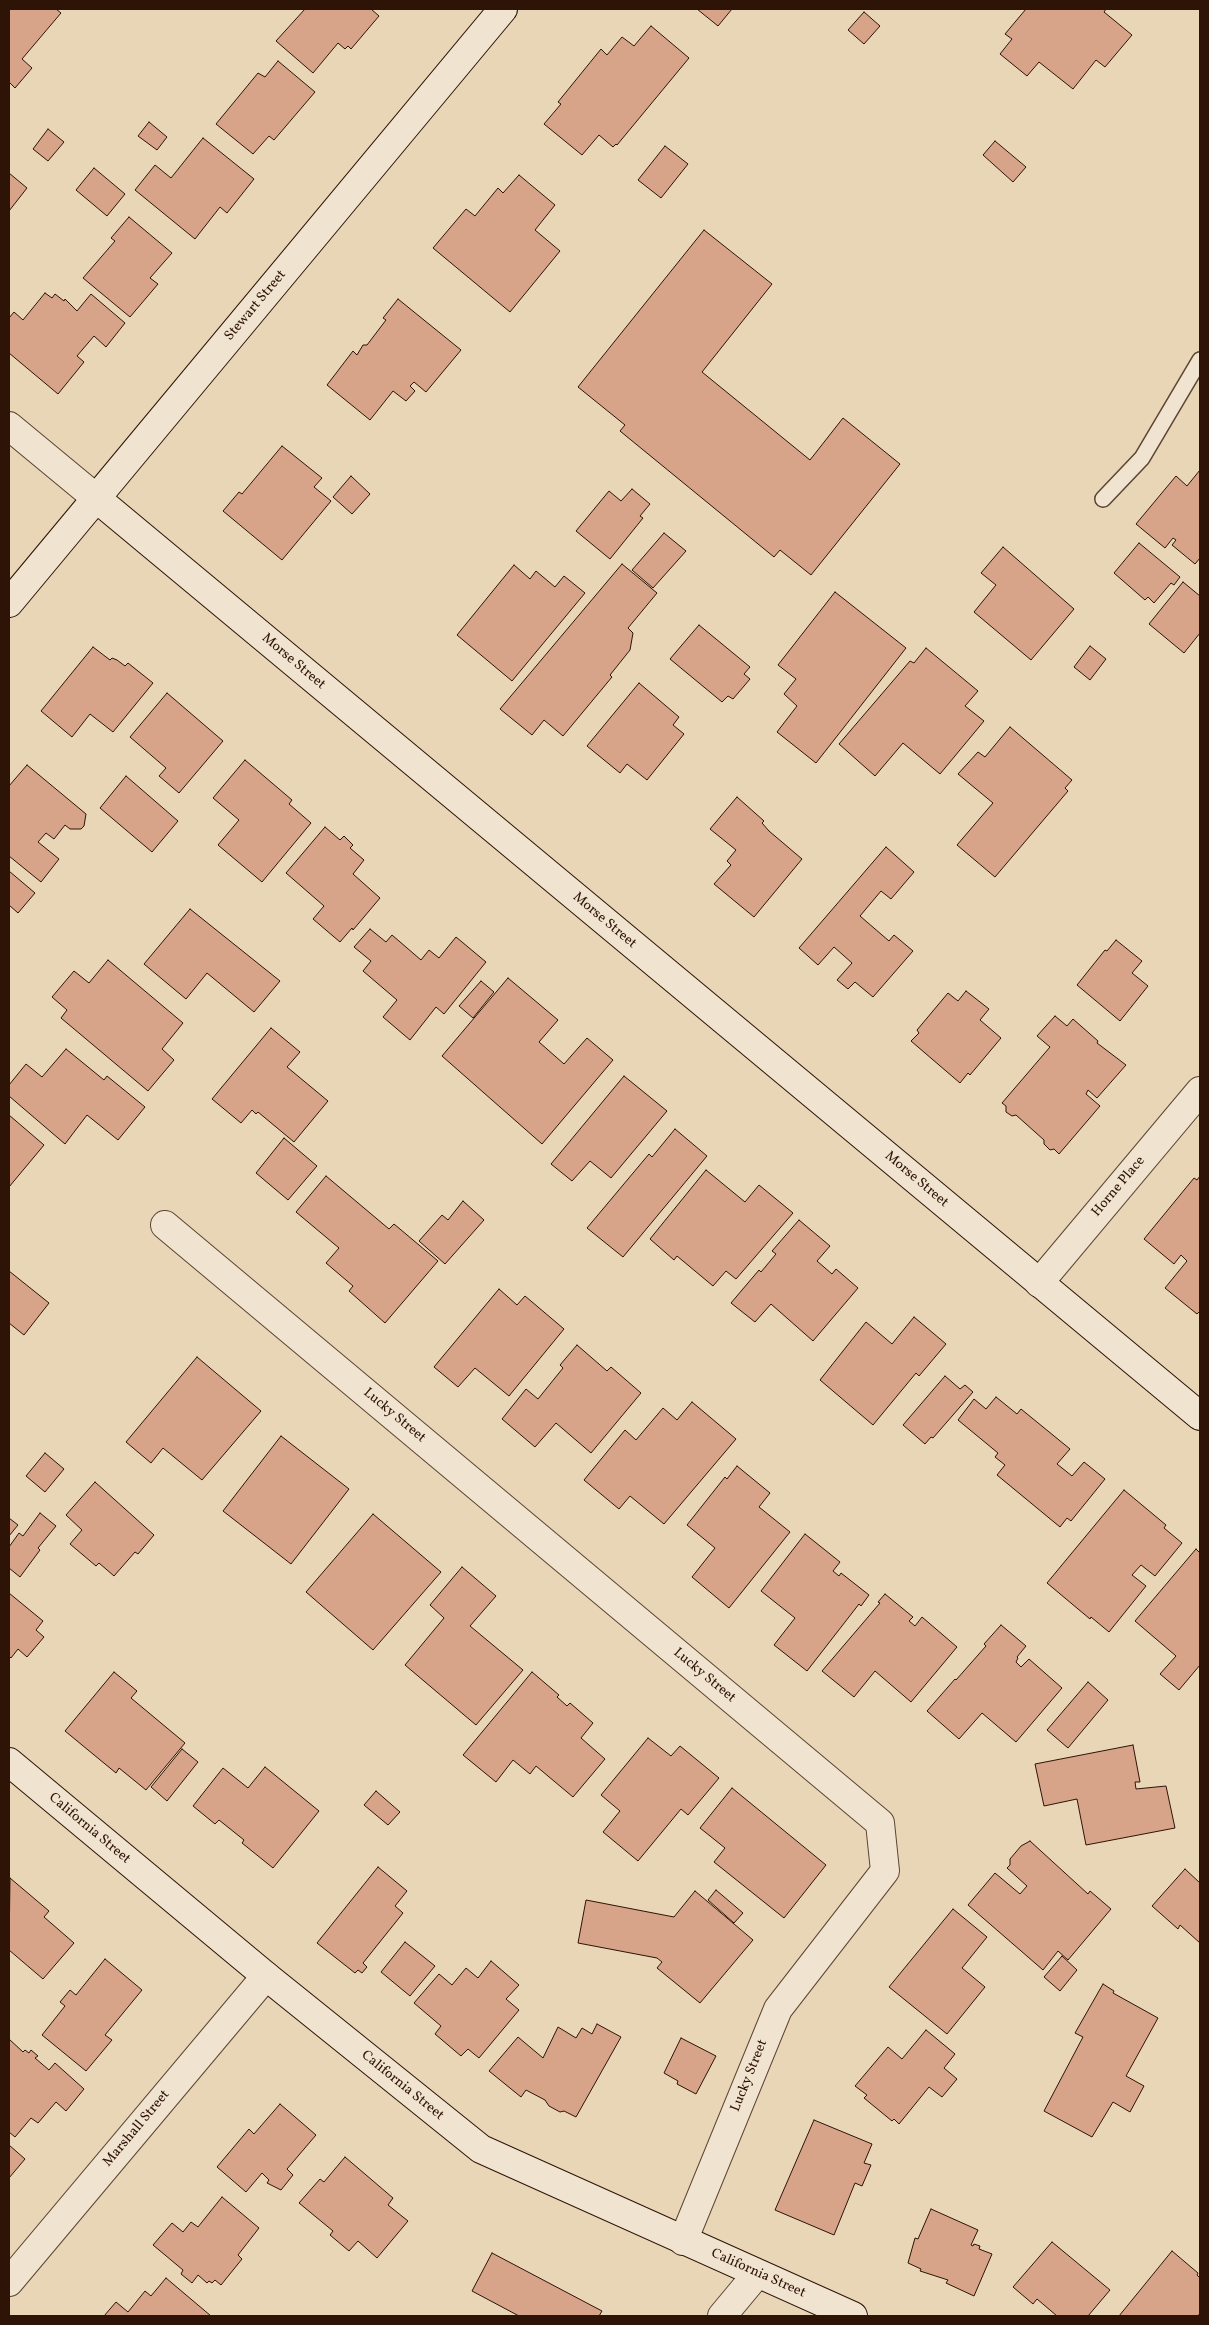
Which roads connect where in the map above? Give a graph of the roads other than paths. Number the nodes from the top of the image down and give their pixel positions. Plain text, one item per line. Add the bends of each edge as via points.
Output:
1 (503, 9) edge
2 (1200, 360) edge
3 (9, 426) edge
4 (96, 498) junction
5 (1103, 499) dead end
6 (9, 603) edge
7 (1200, 1092) edge
8 (165, 1225) dead end
9 (1038, 1283) junction
10 (1200, 1416) edge
11 (9, 1762) edge
12 (266, 1976) junction
13 (683, 2241) junction
14 (757, 2274) junction
15 (9, 2282) edge
16 (722, 2316) edge
17 (853, 2316) edge

1 - 4 street, Stewart Street
2 - 5 lane via 1142,458
3 - 4 street, Morse Street
4 - 6 street, Stewart Street
4 - 9 street, Morse Street
7 - 9 street, Horne Place
8 - 13 street, Lucky Street via 880,1824 885,1871 778,2009
9 - 10 street, Morse Street
11 - 12 street, California Street
12 - 13 street, California Street via 481,2149
12 - 15 street, Marshall Street
13 - 14 street, California Street
14 - 16 street
14 - 17 street, California Street

